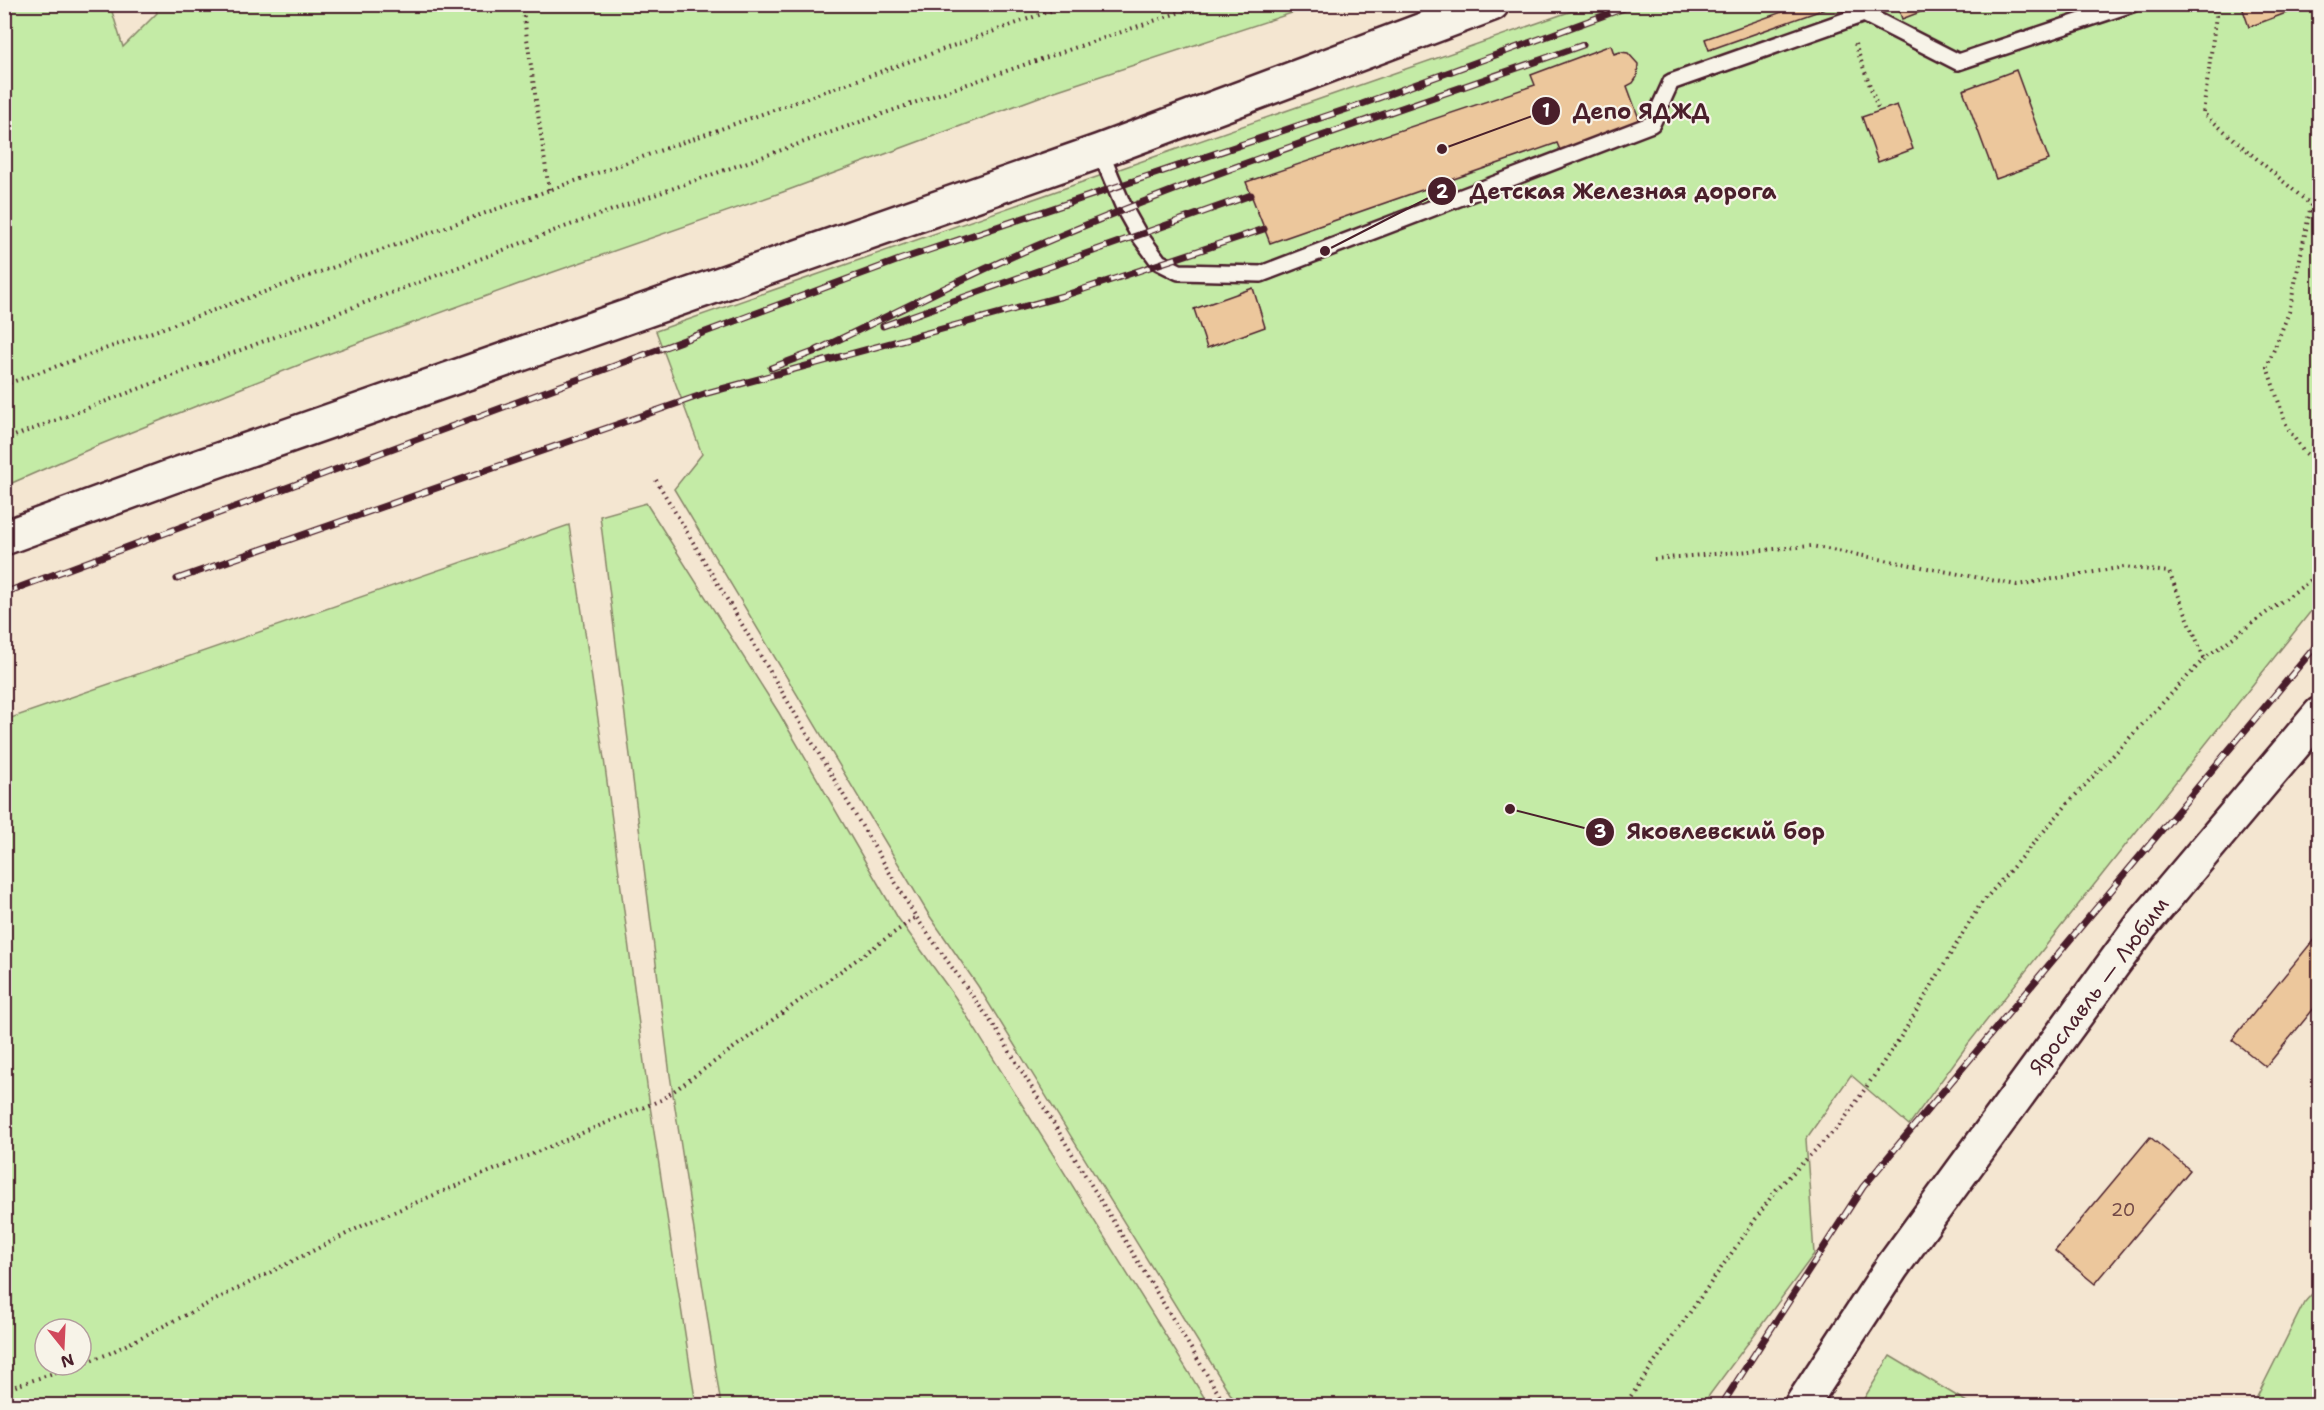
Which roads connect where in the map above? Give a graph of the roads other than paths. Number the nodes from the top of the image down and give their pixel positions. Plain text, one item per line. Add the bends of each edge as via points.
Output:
1 (1492, 4) edge
2 (2132, 4) edge
3 (1100, 151) junction
4 (4, 538) edge
5 (2319, 714) edge
6 (1801, 1406) edge

1 - 3 street
2 - 3 lane via 1958,62 1864,14 1671,82 1652,124 1261,274 1179,272 1159,262 1125,210
3 - 4 street
5 - 6 street, Ярославль — Любим via 2142,925 1892,1267

